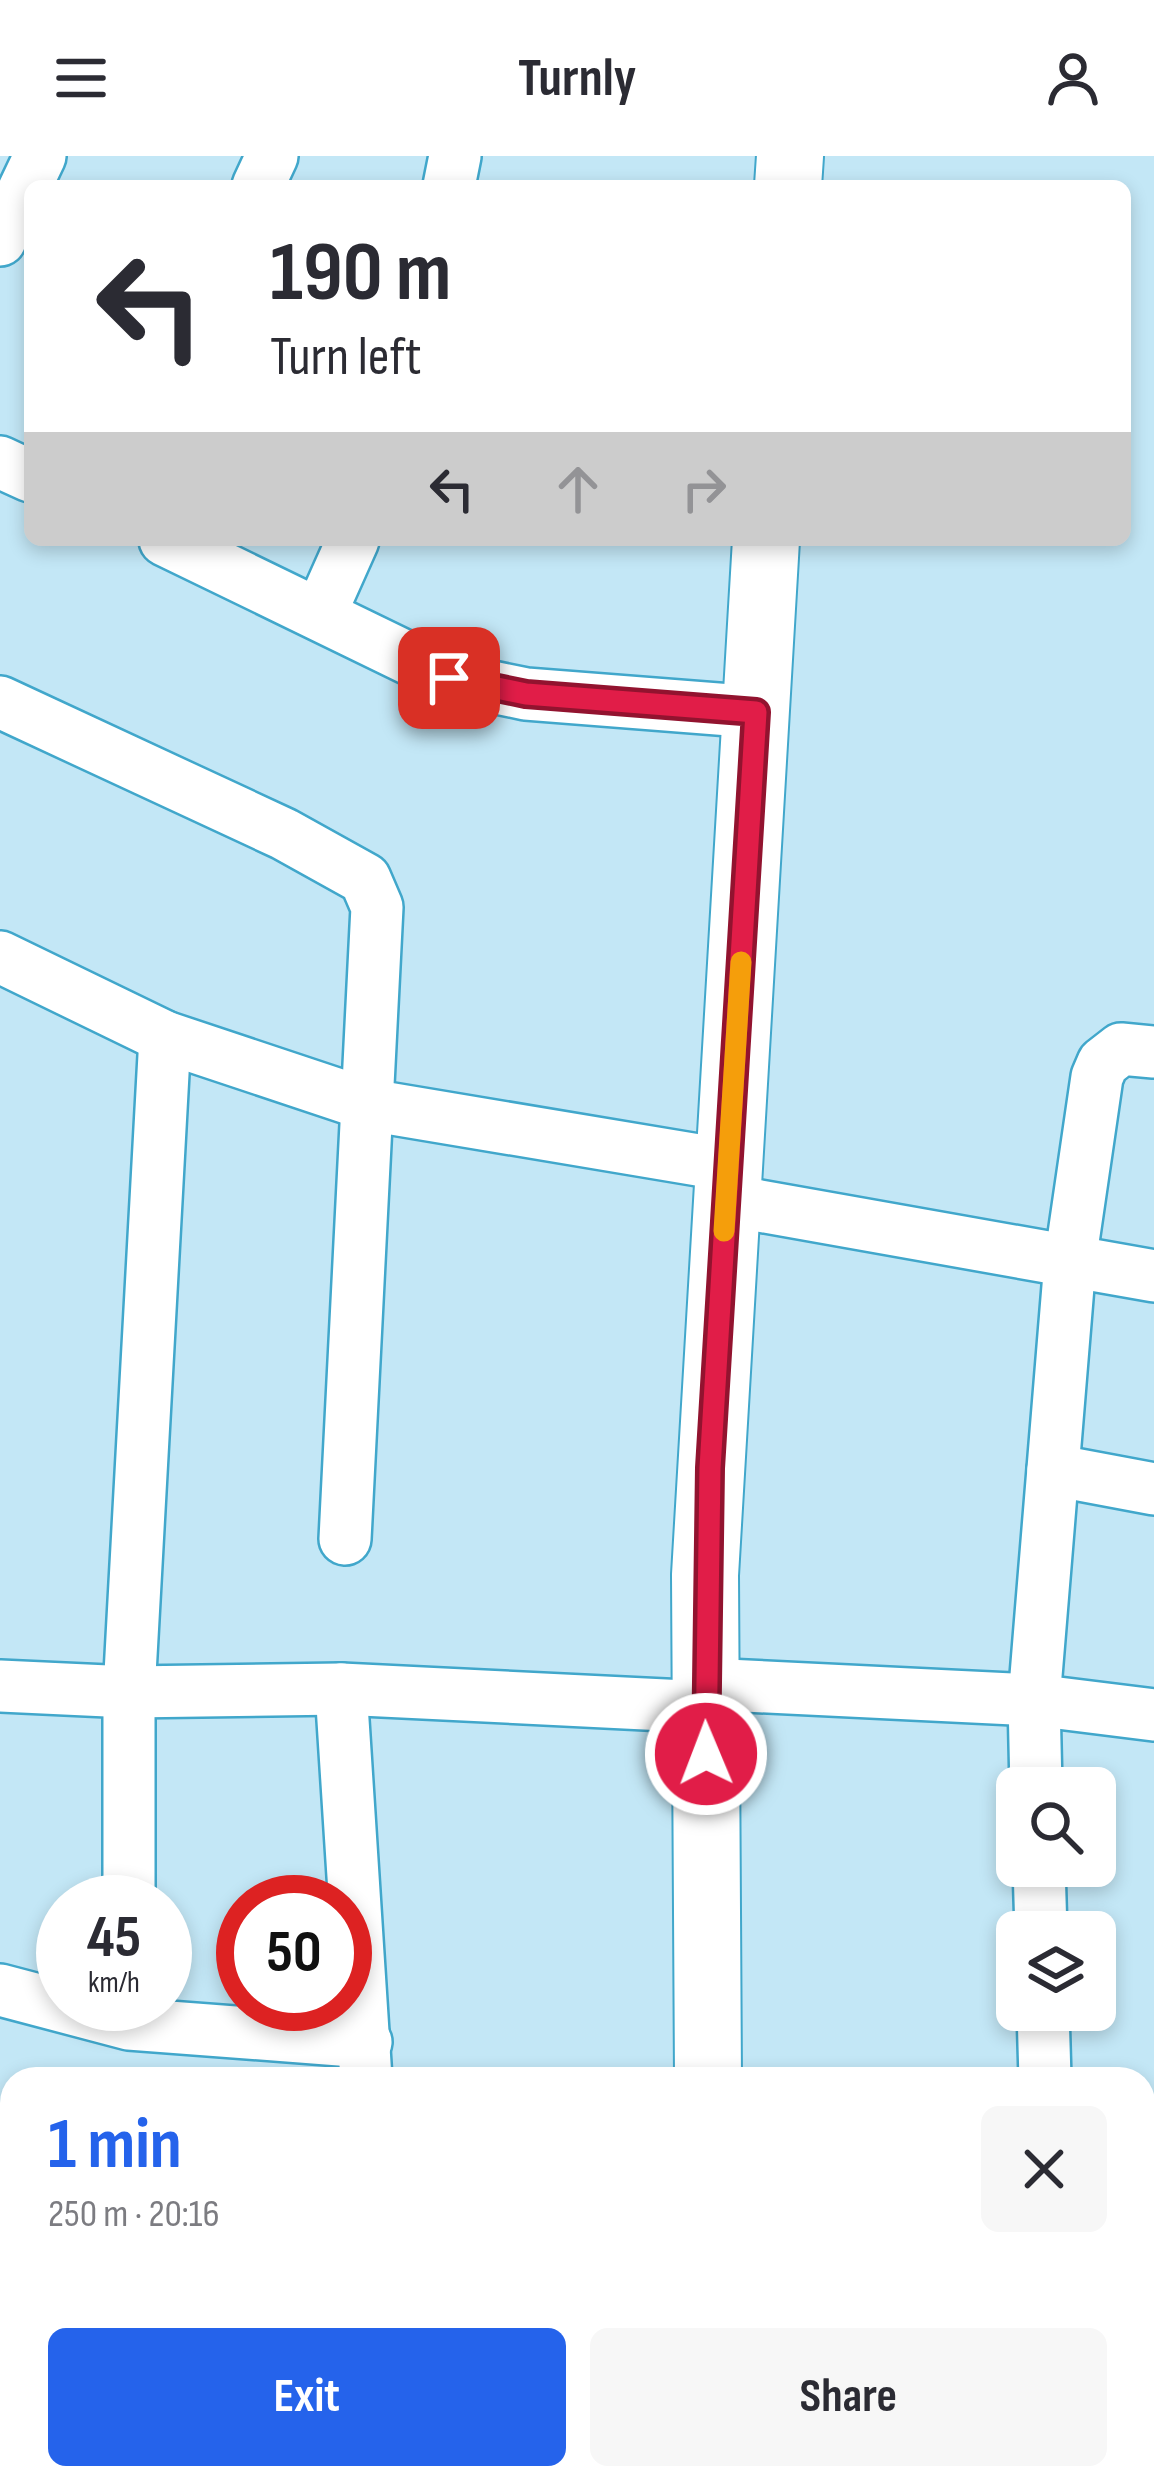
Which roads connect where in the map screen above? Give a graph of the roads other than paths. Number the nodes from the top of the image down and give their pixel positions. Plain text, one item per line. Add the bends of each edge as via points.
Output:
1 (24, 190) edge
2 (0, 240) edge
3 (178, 546) edge
4 (349, 546) edge
5 (766, 546) edge
6 (320, 614) junction
7 (0, 701) edge
8 (756, 712) junction
9 (0, 957) edge
10 (165, 1036) junction
11 (1154, 1052) edge
12 (369, 1105) junction
13 (727, 1183) junction
14 (1070, 1262) junction
15 (1154, 1276) edge
16 (1053, 1470) junction
17 (1154, 1489) edge
18 (345, 1539) dead end
19 (0, 1686) edge
20 (341, 1689) junction
21 (129, 1692) junction
22 (706, 1696) junction
23 (1034, 1700) junction
24 (1154, 1715) edge
25 (1036, 1767) edge
26 (129, 1875) edge
27 (0, 1990) edge
28 (36, 1997) edge
29 (192, 2026) edge
30 (1044, 2031) edge
31 (366, 2061) edge
32 (708, 2067) edge
33 (1045, 2067) edge

1 - 2 street
3 - 6 street
4 - 6 street
5 - 8 main road
6 - 8 street via 449,678 526,694
7 - 12 street via 365,879 377,908
8 - 13 main road
9 - 10 street
10 - 12 street
10 - 21 street
11 - 14 street via 1121,1049 1097,1077
12 - 13 street
12 - 18 street
13 - 14 street
13 - 22 main road
14 - 15 street
14 - 16 street
16 - 17 street
16 - 23 street
19 - 21 street
20 - 21 street
20 - 22 street
20 - 31 street
21 - 26 street
22 - 23 street
22 - 32 main road
23 - 24 street
23 - 25 street
27 - 28 street
29 - 31 street
30 - 33 street

